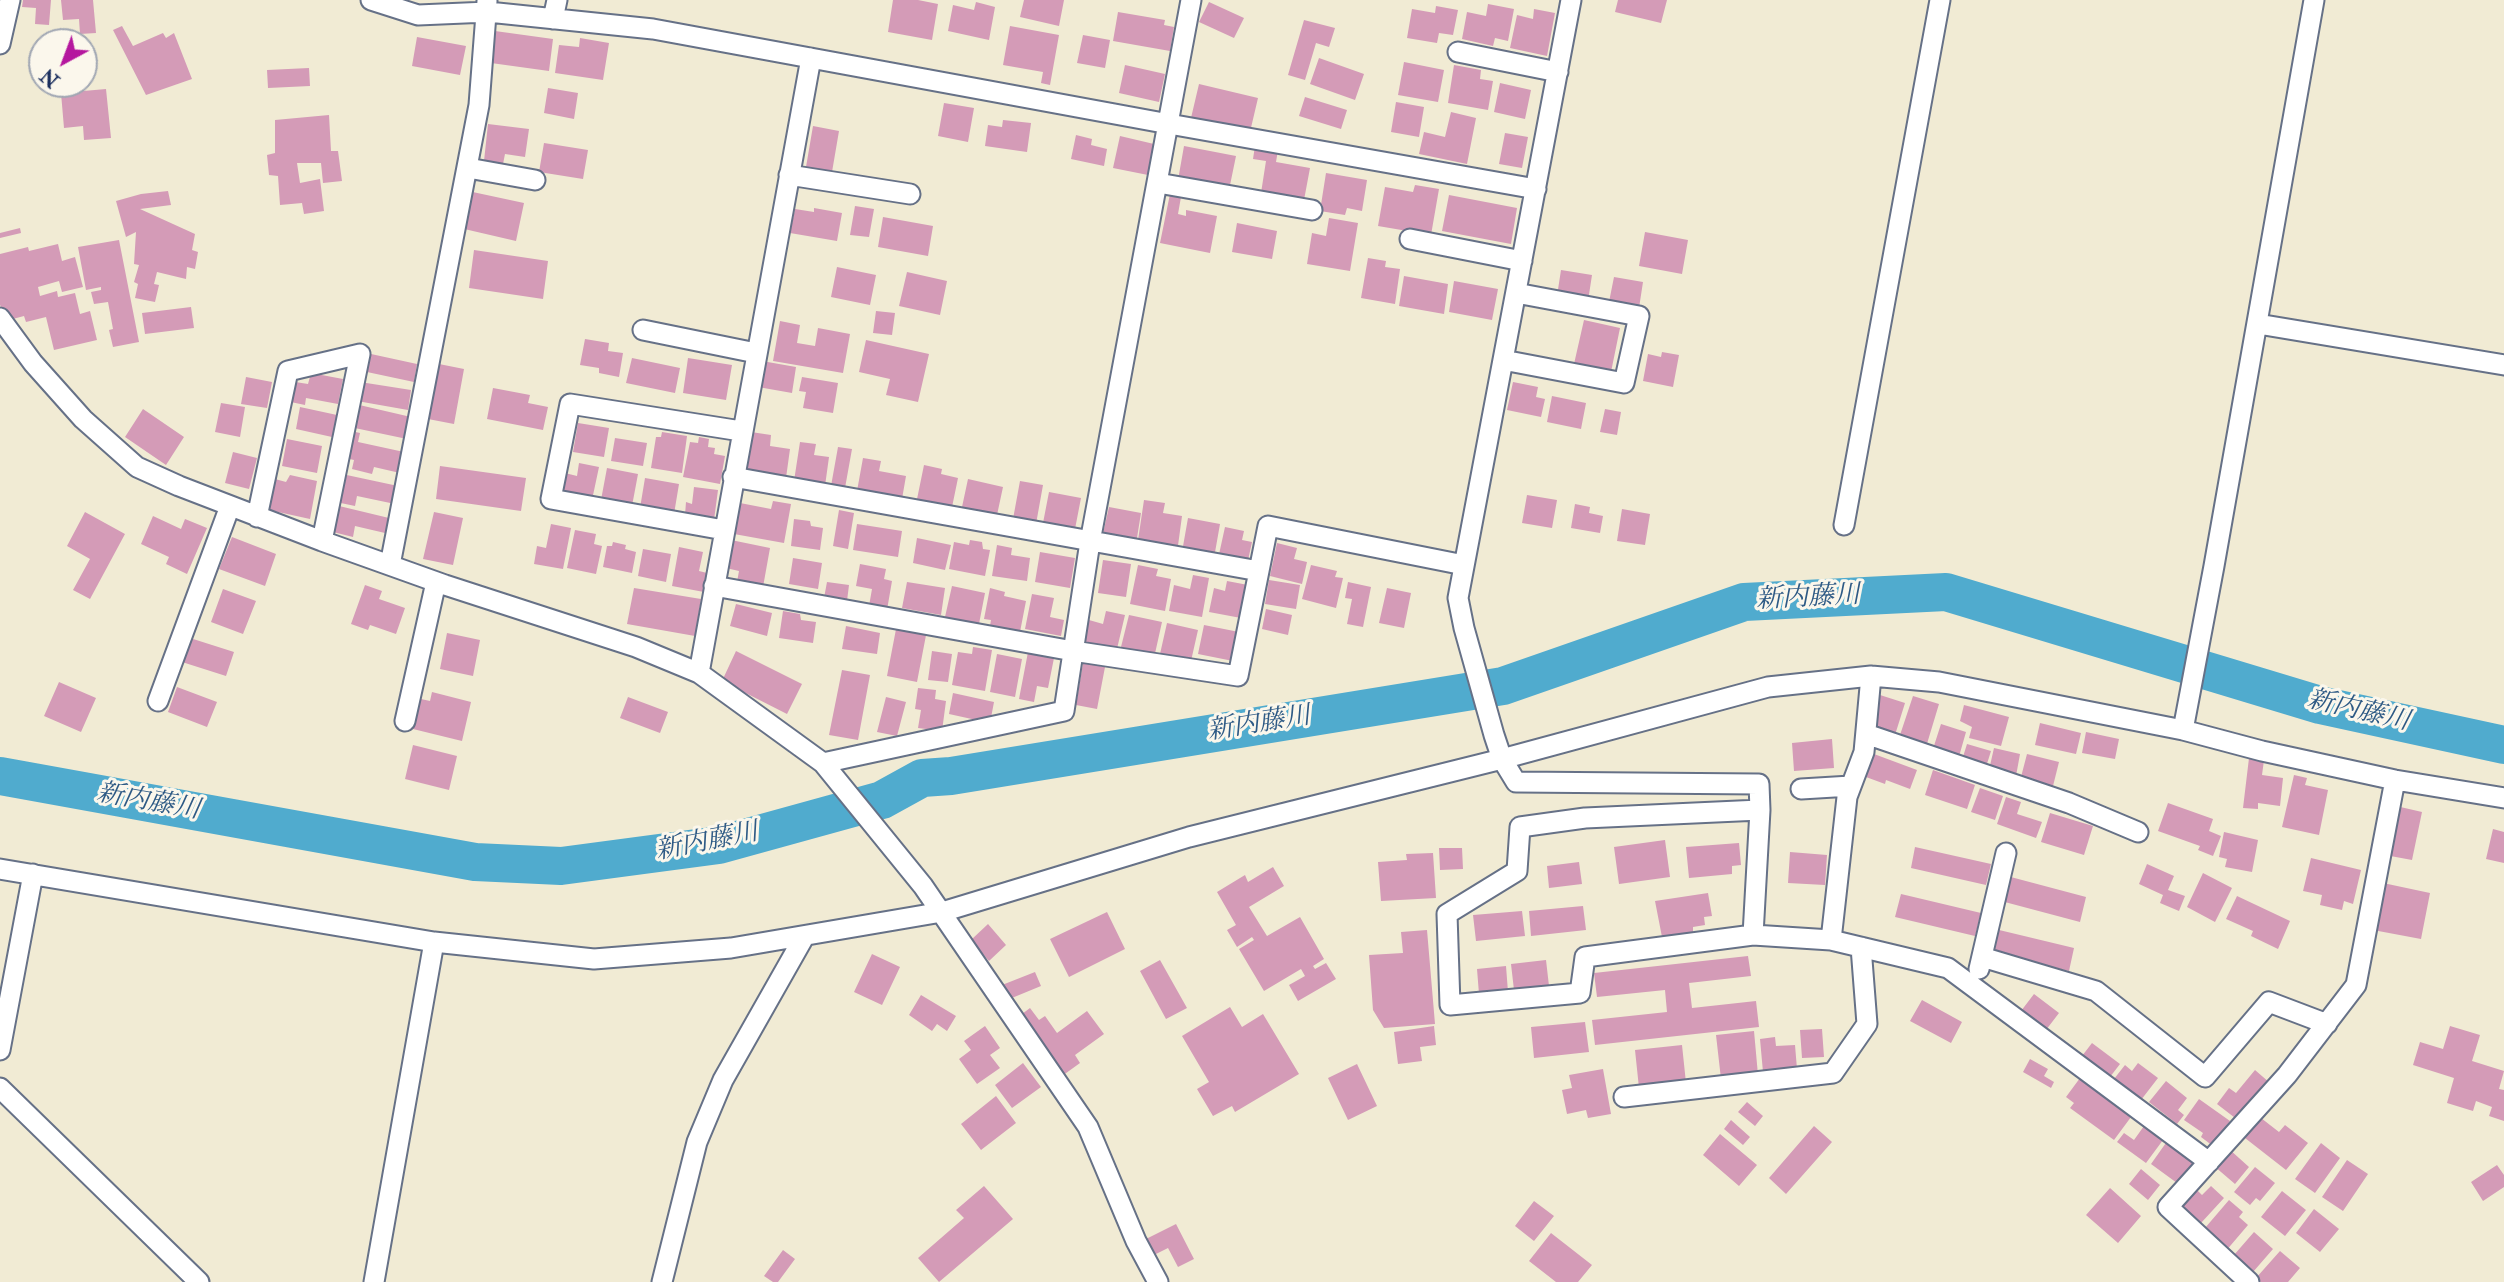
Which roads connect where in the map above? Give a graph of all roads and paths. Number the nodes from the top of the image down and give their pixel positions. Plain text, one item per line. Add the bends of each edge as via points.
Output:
1 (10, 0) edge
2 (371, 0) edge
3 (1191, 0) edge
4 (1571, 0) edge
5 (1940, 0) edge
6 (2314, 0) edge
7 (487, 6) edge
8 (555, 9) edge
9 (0, 44) edge
10 (1458, 52) dead end
11 (811, 58) junction
12 (1558, 72) junction
13 (1169, 124) junction
14 (468, 168) junction
15 (789, 175) junction
16 (535, 180) dead end
17 (1158, 183) junction
18 (1536, 189) junction
19 (909, 194) dead end
20 (1312, 210) dead end
21 (1410, 239) dead end
22 (1522, 261) junction
23 (1516, 293) junction
24 (0, 318) edge
25 (2258, 324) junction
26 (643, 330) dead end
27 (756, 353) junction
28 (1503, 360) junction
29 (2504, 365) edge
30 (741, 431) junction
31 (733, 477) junction
32 (230, 506) junction
33 (257, 517) junction
34 (1844, 525) dead end
35 (724, 530) junction
36 (322, 541) junction
37 (1090, 542) junction
38 (390, 565) junction
39 (1464, 565) junction
40 (1259, 572) junction
41 (436, 582) junction
42 (714, 586) junction
43 (1073, 651) junction
44 (699, 673) junction
45 (1871, 676) junction
46 (158, 701) dead end
47 (405, 721) dead end
48 (2183, 730) junction
49 (1866, 734) junction
50 (1502, 759) junction
51 (829, 770) junction
52 (2395, 780) junction
53 (1851, 786) junction
54 (1801, 789) dead end
55 (2504, 798) edge
56 (1760, 810) junction
57 (2138, 832) dead end
58 (2006, 853) dead end
59 (0, 869) edge
60 (33, 874) junction
61 (942, 912) junction
62 (1753, 935) junction
63 (804, 937) junction
64 (1831, 940) junction
65 (434, 942) junction
66 (1861, 947) junction
67 (1982, 957) junction
68 (1974, 987) junction
69 (2327, 1024) junction
70 (0, 1050) edge
71 (0, 1088) edge
72 (1624, 1097) dead end
73 (2209, 1162) junction
74 (199, 1282) edge
75 (374, 1282) edge
76 (662, 1282) edge
77 (1158, 1282) edge
78 (2249, 1282) edge

1 - 9 street
2 - 7 street via 418,15
3 - 13 street
4 - 12 street
5 - 34 street
6 - 25 street
7 - 8 street
7 - 14 street via 479,105
8 - 11 street
10 - 12 street
11 - 13 street
11 - 15 street
12 - 18 street
13 - 17 street
13 - 18 street
14 - 16 street
14 - 38 street
15 - 19 street
15 - 27 street
17 - 20 street
17 - 37 street
18 - 22 street
21 - 22 street
22 - 23 street
23 - 28 street
23 - 28 street via 1639,316 1624,383
24 - 32 street via 83,419 137,467
25 - 29 street
25 - 48 street
26 - 27 street
27 - 30 street
28 - 39 street
30 - 31 street
30 - 35 street via 570,404 551,499
31 - 35 street
31 - 37 street
32 - 33 street
32 - 46 street
33 - 36 street
33 - 36 street via 288,371 360,354
35 - 42 street
36 - 38 street
37 - 40 street
37 - 43 street
38 - 41 street
39 - 40 street via 1268,526
39 - 50 street via 1458,598
40 - 43 street via 1238,676
41 - 44 street via 636,647
41 - 47 street
42 - 43 street
42 - 44 street
43 - 51 street via 1065,711
44 - 51 street
45 - 48 street via 1939,682
45 - 49 street
45 - 50 street via 1768,687
48 - 52 street
49 - 53 street
49 - 57 street via 2069,803
50 - 56 street via 1517,782 1759,784
50 - 61 street via 1189,837
51 - 61 street
52 - 55 street
52 - 69 street via 2356,985
53 - 54 street
53 - 64 street
56 - 62 street
56 - 62 street via 1585,818 1520,827 1517,871 1447,914 1450,1005 1580,993 1585,957
58 - 67 street
59 - 60 street
60 - 65 street
60 - 70 street
61 - 63 street
61 - 77 street via 1088,1128
62 - 64 street
63 - 65 street via 594,959
63 - 76 street via 723,1080 697,1142
64 - 66 street
65 - 75 street
66 - 68 street via 1948,968
66 - 72 street via 1867,1024 1833,1073
67 - 68 street
67 - 69 street via 2096,991 2205,1077 2269,1002
68 - 73 street
69 - 73 street
71 - 74 street
73 - 78 street via 2168,1206

